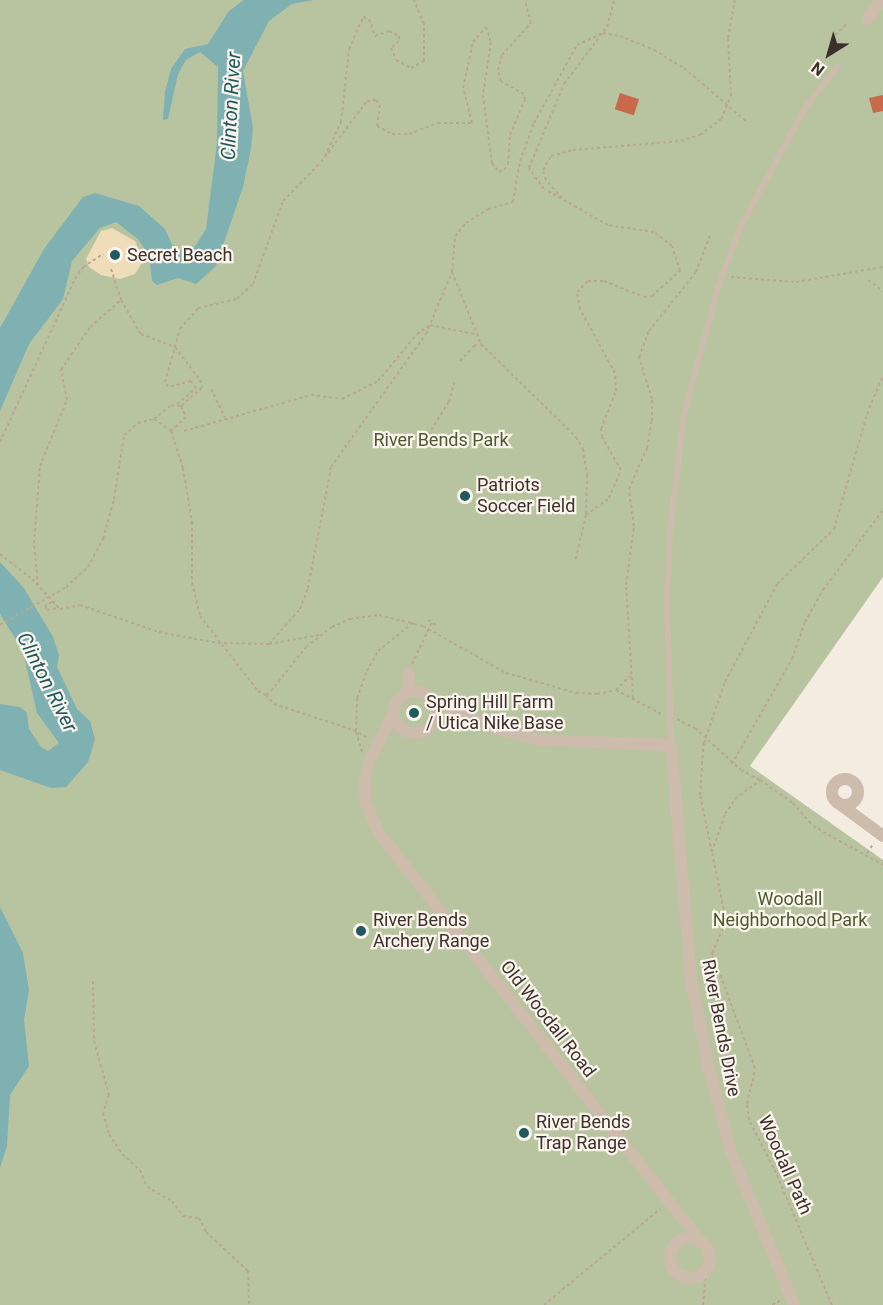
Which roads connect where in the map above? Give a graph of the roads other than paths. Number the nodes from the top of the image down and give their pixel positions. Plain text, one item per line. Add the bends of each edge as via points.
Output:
1 (881, 0) edge
2 (868, 19) dead end
3 (838, 66) dead end
4 (409, 673) road end
5 (409, 691) junction
6 (433, 699) junction
7 (448, 706) junction
8 (436, 714) junction
9 (392, 716) junction
10 (401, 729) junction
11 (384, 732) junction
12 (672, 745) junction
13 (859, 794) junction
14 (838, 803) junction
15 (857, 816) junction
16 (880, 837) edge
17 (690, 1227) junction
18 (682, 1239) junction
19 (701, 1242) junction
20 (794, 1305) edge

1 - 2 street
3 - 12 lane via 805,108 741,226 722,275 684,414 666,603
4 - 5 street
5 - 6 street
5 - 9 street, Old Woodall Road via 399,699
6 - 7 street
6 - 8 street
7 - 8 street
7 - 12 street via 495,728 539,740
8 - 10 street via 424,731 413,734
9 - 10 street
9 - 11 street, Old Woodall Road
10 - 11 street
11 - 17 street, Old Woodall Road via 368,764 365,794 379,833
12 - 20 street, River Bends Drive via 691,979 708,1065 742,1184
13 - 14 street via 851,804
13 - 14 street via 851,780 838,780 832,792
13 - 15 street
14 - 15 street
15 - 16 street
17 - 18 street
17 - 19 street, Old Woodall Road
18 - 19 street via 695,1238
18 - 19 street, Old Woodall Road via 670,1253 675,1273 694,1278 706,1270 709,1252

